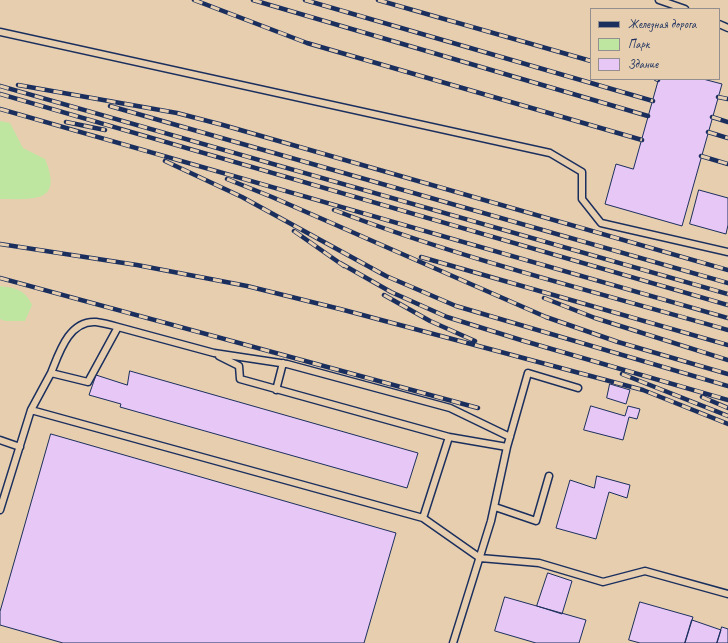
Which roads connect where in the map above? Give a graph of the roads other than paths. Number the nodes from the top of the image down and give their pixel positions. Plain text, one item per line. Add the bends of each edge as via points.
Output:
1 (659, 0) edge
2 (682, 8) edge
3 (0, 32) edge
4 (728, 252) edge
5 (118, 326) junction
6 (214, 353) junction
7 (283, 363) junction
8 (51, 373) junction
9 (578, 388) dead end
10 (276, 390) junction
11 (31, 410) junction
12 (448, 437) junction
13 (510, 437) junction
14 (0, 440) edge
15 (20, 447) junction
16 (507, 447) junction
17 (549, 476) dead end
18 (495, 507) junction
19 (0, 510) edge
20 (423, 518) junction
21 (480, 558) junction
22 (728, 594) edge
23 (453, 643) edge

1 - 2 lane
3 - 4 lane via 550,153 582,172 582,199 602,223
5 - 6 lane
5 - 8 lane via 95,322 78,326 64,342
5 - 8 lane via 88,382
6 - 7 lane
6 - 10 lane via 239,366 240,379
7 - 10 lane
7 - 13 lane via 450,408
8 - 11 lane
9 - 13 lane via 528,373
10 - 12 lane
11 - 15 lane
11 - 20 lane
12 - 16 lane
12 - 20 lane
13 - 16 lane
14 - 15 lane
15 - 19 lane
16 - 18 lane
17 - 18 lane via 536,521
18 - 21 lane
20 - 21 lane
21 - 22 lane via 539,563 603,582 645,571
21 - 23 lane

